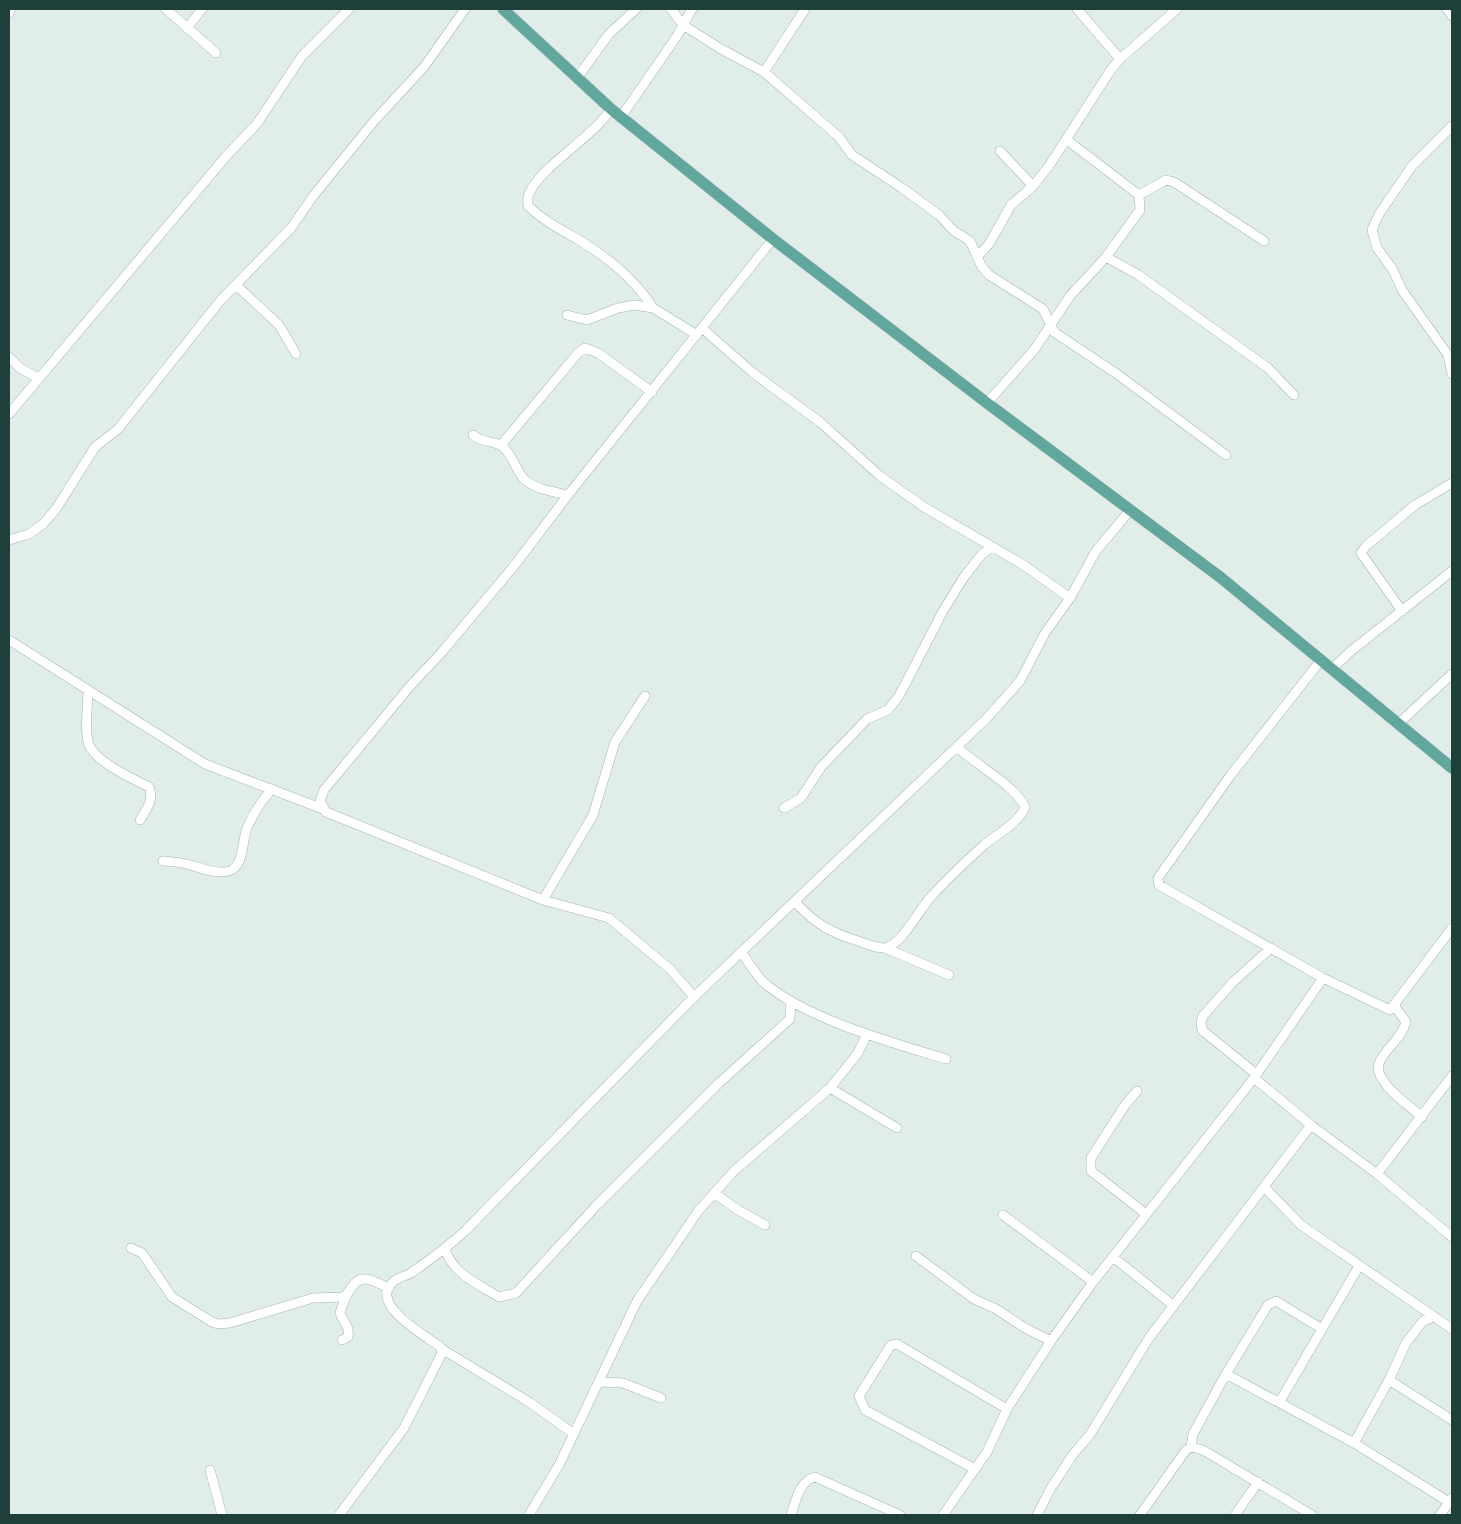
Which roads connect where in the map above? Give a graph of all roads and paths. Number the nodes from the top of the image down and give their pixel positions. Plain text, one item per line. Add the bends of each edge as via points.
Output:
1 (12, 9) edge
2 (166, 9) edge
3 (202, 9) edge
4 (349, 9) edge
5 (465, 9) edge
6 (502, 9) edge
7 (636, 9) edge
8 (671, 9) edge
9 (692, 9) edge
10 (805, 9) edge
11 (1077, 9) edge
12 (1177, 9) edge
13 (1447, 9) edge
14 (9, 13) edge
15 (1452, 16) edge
16 (684, 25) junction
17 (187, 28) junction
18 (216, 52) dead end
19 (1120, 59) junction
20 (764, 72) junction
21 (577, 78) junction
22 (611, 109) junction
23 (621, 117) junction
24 (1452, 126) edge
25 (1067, 140) junction
26 (1000, 151) dead end
27 (1033, 186) junction
28 (1139, 195) junction
29 (773, 239) junction
30 (1264, 241) dead end
31 (978, 256) junction
32 (1106, 257) junction
33 (236, 286) junction
34 (653, 308) junction
35 (567, 315) dead end
36 (1051, 322) junction
37 (700, 332) junction
38 (296, 354) dead end
39 (9, 357) edge
40 (1452, 374) edge
41 (38, 378) junction
42 (652, 392) junction
43 (1294, 394) dead end
44 (987, 403) junction
45 (9, 414) edge
46 (473, 435) dead end
47 (500, 445) junction
48 (1226, 455) dead end
49 (1452, 483) edge
50 (568, 494) junction
51 (1131, 510) junction
52 (9, 540) edge
53 (992, 546) junction
54 (1452, 571) edge
55 (1070, 598) junction
56 (1402, 611) junction
57 (9, 640) edge
58 (1321, 660) junction
59 (1332, 669) junction
60 (1452, 674) edge
61 (88, 690) junction
62 (645, 696) dead end
63 (1398, 724) junction
64 (957, 748) junction
65 (1452, 768) edge
66 (272, 789) junction
67 (784, 808) dead end
68 (323, 810) junction
69 (140, 820) dead end
70 (163, 861) dead end
71 (543, 900) junction
72 (795, 902) junction
73 (1452, 928) edge
74 (885, 948) junction
75 (1271, 948) junction
76 (742, 953) junction
77 (949, 975) dead end
78 (1323, 978) junction
79 (694, 997) junction
80 (791, 1000) junction
81 (1394, 1005) junction
82 (867, 1034) junction
83 (946, 1059) dead end
84 (1255, 1076) junction
85 (1452, 1076) edge
86 (830, 1088) junction
87 (1137, 1091) dead end
88 (1422, 1117) junction
89 (1311, 1125) junction
90 (897, 1128) dead end
91 (1377, 1174) junction
92 (1264, 1187) junction
93 (714, 1193) junction
94 (1146, 1214) junction
95 (1003, 1215) dead end
96 (765, 1225) dead end
97 (1452, 1237) edge
98 (131, 1248) dead end
99 (445, 1249) junction
100 (916, 1256) dead end
101 (1113, 1257) junction
102 (1359, 1266) junction
103 (1093, 1282) junction
104 (389, 1288) junction
105 (350, 1292) junction
106 (1174, 1306) junction
107 (1434, 1317) junction
108 (1322, 1329) junction
109 (1452, 1329) edge
110 (342, 1340) dead end
111 (1051, 1341) junction
112 (442, 1349) junction
113 (1226, 1374) junction
114 (1389, 1380) junction
115 (599, 1382) junction
116 (661, 1398) dead end
117 (1280, 1401) junction
118 (1007, 1409) junction
119 (1452, 1420) edge
120 (574, 1434) junction
121 (1354, 1443) junction
122 (1191, 1447) junction
123 (975, 1469) junction
124 (210, 1470) dead end
125 (1258, 1482) junction
126 (1451, 1500) edge
127 (880, 1511) edge
128 (222, 1515) edge
129 (339, 1515) edge
130 (529, 1515) edge
131 (791, 1515) edge
132 (900, 1515) edge
133 (944, 1515) edge
134 (1037, 1515) edge
135 (1140, 1515) edge
136 (1235, 1515) edge
137 (1312, 1515) edge
138 (1440, 1515) edge

1 - 14 street
2 - 17 street
3 - 17 street
4 - 41 street via 302,56 256,125
5 - 33 street via 424,67 375,120 291,228
6 - 21 main road
7 - 21 street via 609,34
8 - 16 street
9 - 16 street
10 - 20 street
11 - 19 street
12 - 19 street
13 - 15 street
16 - 20 street via 721,50
16 - 23 street
17 - 18 street
19 - 25 street
20 - 31 street via 840,137 852,155 902,188 939,215 954,232 970,241
21 - 22 main road
22 - 23 main road
22 - 34 street via 604,120 546,172 528,195 528,206 555,228 598,253 636,285
23 - 29 main road
24 - 40 street via 1412,166 1379,214 1372,230 1377,248 1402,290 1448,355
25 - 27 street
25 - 28 street
26 - 27 street
27 - 31 street via 1011,205 989,244
28 - 30 street via 1166,180 1174,182
28 - 32 street via 1140,210
29 - 37 street
29 - 44 main road
31 - 36 street via 989,275 1044,309
32 - 36 street
32 - 43 street via 1137,274 1268,368
33 - 38 street via 279,325
33 - 52 street via 199,326 118,428 95,447 43,524 29,534
34 - 35 street via 634,305 587,320
34 - 37 street
36 - 44 street via 1034,350
36 - 48 street via 1054,332
37 - 42 street
37 - 53 street via 820,422 880,476 924,507
39 - 41 street
41 - 45 street
42 - 47 street via 585,348
42 - 50 street
44 - 51 main road
46 - 47 street via 478,440
47 - 50 street via 512,457 524,478 537,486
49 - 56 street via 1416,505 1361,553
50 - 68 street via 508,573 324,790 320,800
51 - 55 street via 1096,551
51 - 58 main road via 1220,577
53 - 55 street
53 - 67 street via 964,577 888,710 867,719 821,768 801,798
54 - 56 street
55 - 64 street via 1045,633 1020,681
56 - 59 street
57 - 61 street
58 - 59 main road
58 - 75 street via 1230,776 1158,878 1159,885 1214,919
59 - 63 main road
60 - 63 street
61 - 66 street via 205,764
61 - 69 street via 88,743 92,750 123,774 149,787 152,794
62 - 71 street via 615,742 593,815
63 - 65 main road
64 - 72 street
64 - 74 street via 1001,781 1023,801 1025,808 1018,819 985,844 935,893 904,935
66 - 68 street
66 - 70 street via 247,830 243,852 235,868 225,873 212,872
68 - 71 street
71 - 79 street via 609,918 670,970
72 - 74 street via 828,931
72 - 76 street
73 - 81 street
74 - 77 street
75 - 78 street
75 - 84 street via 1233,982 1201,1022 1202,1030
76 - 79 street
76 - 80 street via 767,986
78 - 81 street via 1390,1010
78 - 84 street
79 - 99 street
80 - 82 street
80 - 99 street via 790,1019 718,1084 596,1206 516,1293 499,1297 457,1270
81 - 88 street via 1406,1022 1379,1062 1379,1072 1384,1084
82 - 83 street
82 - 86 street via 858,1053
84 - 89 street
84 - 94 street
85 - 88 street
86 - 90 street
86 - 93 street via 735,1170
87 - 94 street via 1091,1158 1090,1165 1091,1171
88 - 91 street
89 - 91 street
89 - 92 street
91 - 97 street
92 - 102 street via 1302,1225
92 - 106 street
93 - 96 street
93 - 115 street via 637,1302
94 - 101 street
95 - 103 street
98 - 105 street via 142,1253 172,1297 218,1324 313,1298 344,1297
99 - 104 street via 394,1281
100 - 111 street via 974,1299
101 - 103 street
101 - 106 street
102 - 107 street
102 - 108 street
103 - 111 street
104 - 105 street via 362,1279
104 - 112 street via 388,1296 394,1310
105 - 110 street via 340,1313 349,1331 348,1337
106 - 134 street via 1144,1346 1089,1436 1051,1488
107 - 109 street
107 - 114 street via 1422,1321 1406,1343
108 - 113 street via 1276,1301 1268,1305
108 - 117 street
111 - 118 street
112 - 120 street via 529,1402
112 - 129 street via 404,1428
113 - 117 street
113 - 122 street via 1193,1434
114 - 119 street
114 - 121 street
115 - 116 street via 623,1383
115 - 120 street
117 - 121 street
118 - 123 street via 987,1452
118 - 123 street via 897,1344 891,1345 865,1384 859,1396 865,1410
120 - 130 street
121 - 126 street
122 - 125 street via 1203,1450
122 - 135 street
123 - 133 street
124 - 128 street
125 - 136 street
125 - 137 street
126 - 138 street
127 - 131 street via 815,1477 802,1486
127 - 132 street

